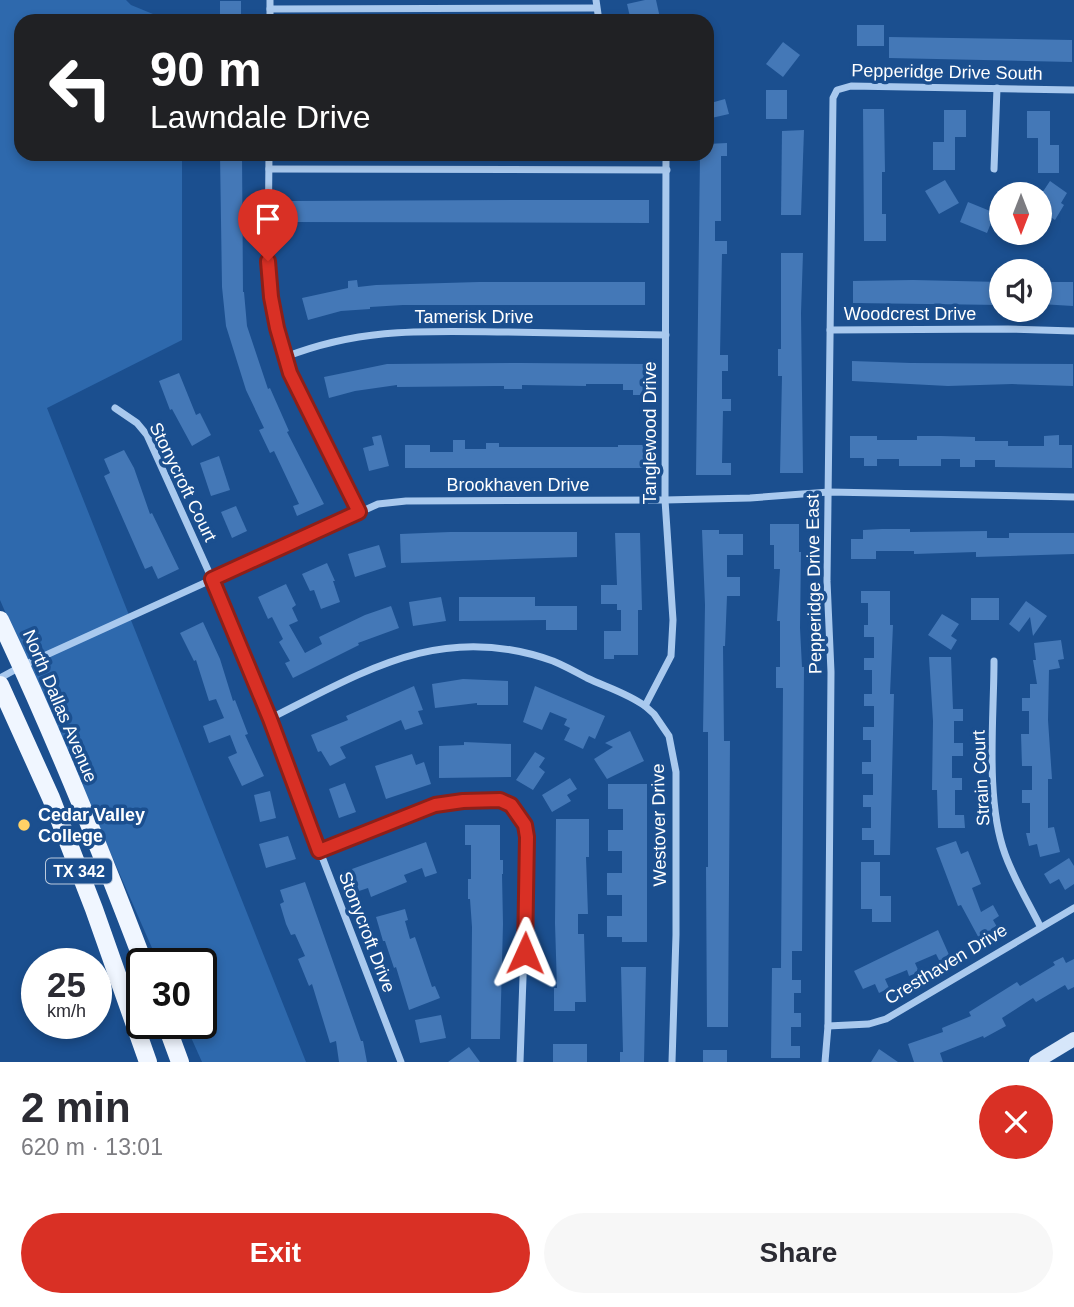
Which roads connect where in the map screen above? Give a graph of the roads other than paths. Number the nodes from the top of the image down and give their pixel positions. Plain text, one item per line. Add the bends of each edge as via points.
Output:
1 (270, 0) edge
2 (429, 4) edge
3 (596, 4) edge
4 (270, 9) junction
5 (270, 14) edge
6 (997, 88) junction
7 (1074, 90) edge
8 (833, 105) joint
9 (269, 161) edge
10 (666, 161) edge
11 (269, 169) junction
12 (994, 169) dead end
13 (667, 170) junction
14 (830, 330) junction
15 (1074, 331) edge
16 (666, 335) junction
17 (285, 357) junction
18 (115, 408) dead end
19 (829, 492) junction
20 (1074, 497) edge
21 (665, 500) junction
22 (359, 512) junction
23 (212, 579) junction
24 (0, 620) edge
25 (994, 661) dead end
26 (22, 666) junction
27 (0, 678) edge
28 (0, 685) edge
29 (645, 706) junction
30 (270, 719) junction
31 (319, 851) junction
32 (1074, 908) edge
33 (1040, 926) junction
34 (138, 948) edge
35 (828, 1026) junction
36 (172, 1039) edge
37 (1074, 1039) edge
38 (148, 1062) edge
39 (180, 1062) edge
40 (401, 1062) edge
41 (520, 1062) edge
42 (672, 1062) edge
43 (825, 1062) edge
44 (1036, 1062) edge

1 - 4 street
2 - 3 street
2 - 4 street
4 - 5 street
6 - 7 street, Pepperidge Drive South
6 - 8 street, Pepperidge Drive South via 842,87 834,93
6 - 12 street
8 - 14 street, Pepperidge Drive East
9 - 11 street
10 - 13 street, Tanglewood Drive
11 - 13 street
11 - 17 street via 271,297
13 - 16 street, Tanglewood Drive
14 - 15 street, Woodcrest Drive
14 - 19 street, Pepperidge Drive East
16 - 17 street, Tamerisk Drive via 375,333 315,345
16 - 21 street, Tanglewood Drive
17 - 22 street
18 - 23 street, Stonycroft Court via 147,435
19 - 20 street, Brookhaven Drive
19 - 21 street, Brookhaven Drive
19 - 35 street, Pepperidge Drive East
21 - 22 street, Brookhaven Drive via 406,501
21 - 29 street, Tanglewood Drive via 671,656
22 - 23 street, Brookhaven Drive
23 - 26 street, Brookhaven Drive
23 - 30 street, Stonycroft Drive
24 - 26 main road, North Dallas Avenue / TX 342
25 - 33 street, Strain Court via 997,824 1005,855
26 - 27 street, Brookhaven Drive
26 - 34 main road, North Dallas Avenue / TX 342
28 - 38 main road, TX 342 via 51,798
29 - 30 street, Westover Drive via 554,662 514,651 462,648 427,651 375,667
29 - 42 street, Westover Drive via 669,736 676,772
30 - 31 street, Stonycroft Drive
31 - 40 street, Stonycroft Drive
31 - 41 street via 435,805 500,800 511,805 525,825 527,837
32 - 33 street, Cresthaven Drive
33 - 35 street, Cresthaven Drive via 886,1019
35 - 43 street, Pepperidge Drive East
36 - 39 main road
37 - 44 main road

